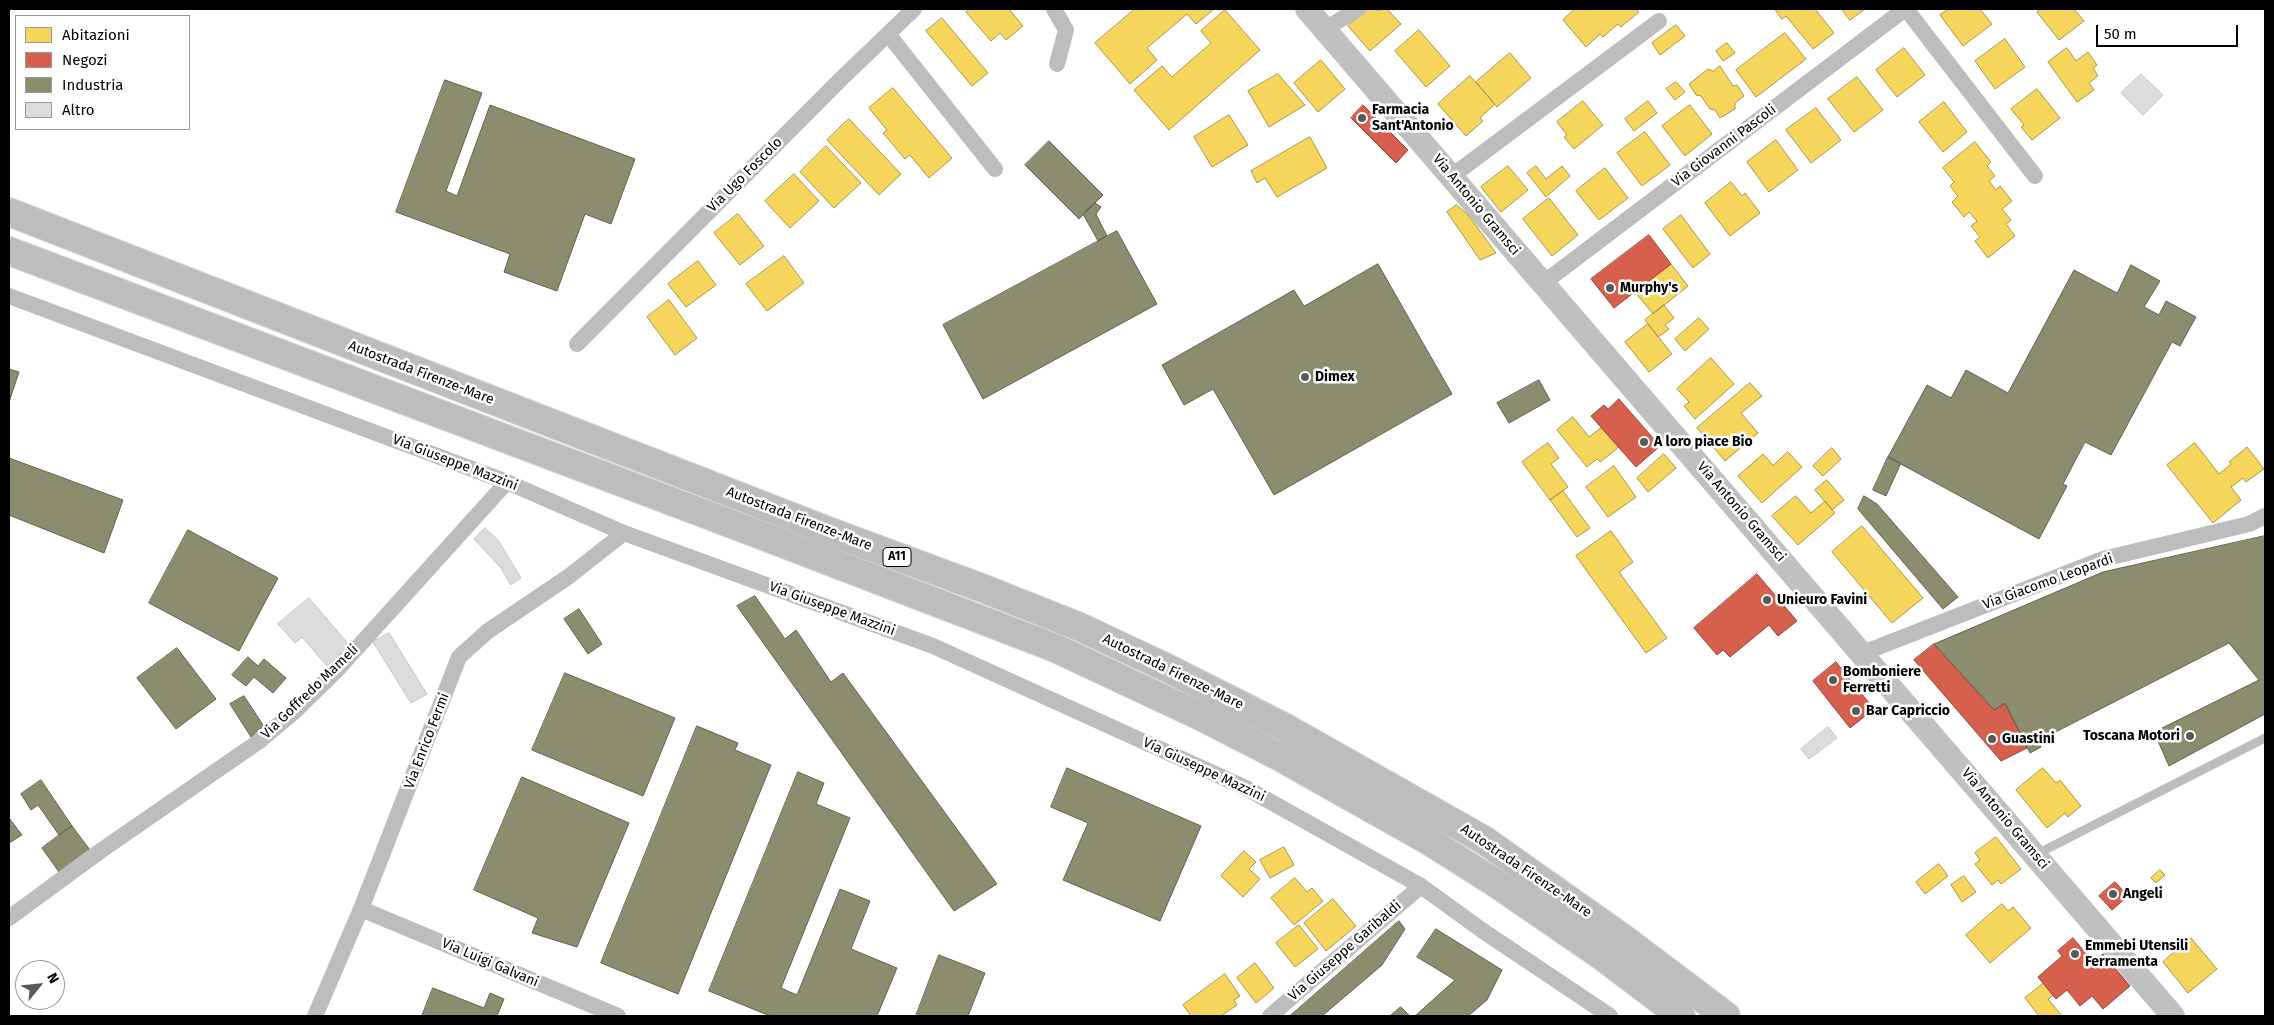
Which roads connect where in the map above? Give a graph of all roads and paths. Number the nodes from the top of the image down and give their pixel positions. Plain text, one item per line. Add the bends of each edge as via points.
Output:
1 (914, 9) edge
2 (1054, 9) edge
3 (1308, 9) edge
4 (1358, 9) edge
5 (1906, 9) edge
6 (1659, 21) dead end
7 (1325, 29) junction
8 (888, 34) junction
9 (1057, 64) dead end
10 (995, 169) dead end
11 (1452, 176) junction
12 (2035, 176) dead end
13 (9, 212) edge
14 (9, 251) edge
15 (1542, 284) junction
16 (9, 296) edge
17 (577, 344) dead end
18 (507, 482) junction
19 (2265, 516) edge
20 (624, 533) junction
21 (1863, 653) junction
22 (2265, 738) edge
23 (2035, 855) junction
24 (1421, 886) junction
25 (361, 909) junction
26 (9, 918) edge
27 (315, 1016) edge
28 (618, 1016) edge
29 (1270, 1016) edge
30 (1610, 1016) edge
31 (1681, 1016) edge
32 (1726, 1016) edge
33 (2173, 1016) edge

1 - 8 street, Via Ugo Foscolo
2 - 9 street via 1066,30
3 - 7 street, Via Antonio Gramsci
4 - 7 street
5 - 12 street
5 - 15 street, Via Giovanni Pascoli
6 - 11 street
7 - 11 street, Via Antonio Gramsci
8 - 10 street
8 - 17 street, Via Ugo Foscolo
11 - 15 street, Via Antonio Gramsci
13 - 32 highway, Autostrada Firenze-Mare / A11 via 1080,627 1286,728 1484,840
14 - 31 highway, Autostrada Firenze-Mare / A11 via 1055,648 1280,757 1429,840 1606,959
15 - 21 street, Via Antonio Gramsci
16 - 18 street, Via Giuseppe Mazzini
18 - 20 street, Via Giuseppe Mazzini
18 - 26 street, Via Goffredo Mameli via 338,669 294,711 258,742
19 - 21 street, Via Giacomo Leopardi via 2249,524 2103,559
20 - 24 street, Via Giuseppe Mazzini via 933,646 1246,788
20 - 25 street, Via Enrico Fermi via 568,577 488,631 459,657
21 - 23 street, Via Antonio Gramsci
22 - 23 lane
23 - 33 street, Via Antonio Gramsci
24 - 29 street, Via Giuseppe Garibaldi
24 - 30 street, Via Giuseppe Mazzini
25 - 27 street, Via Enrico Fermi
25 - 28 street, Via Luigi Galvani

